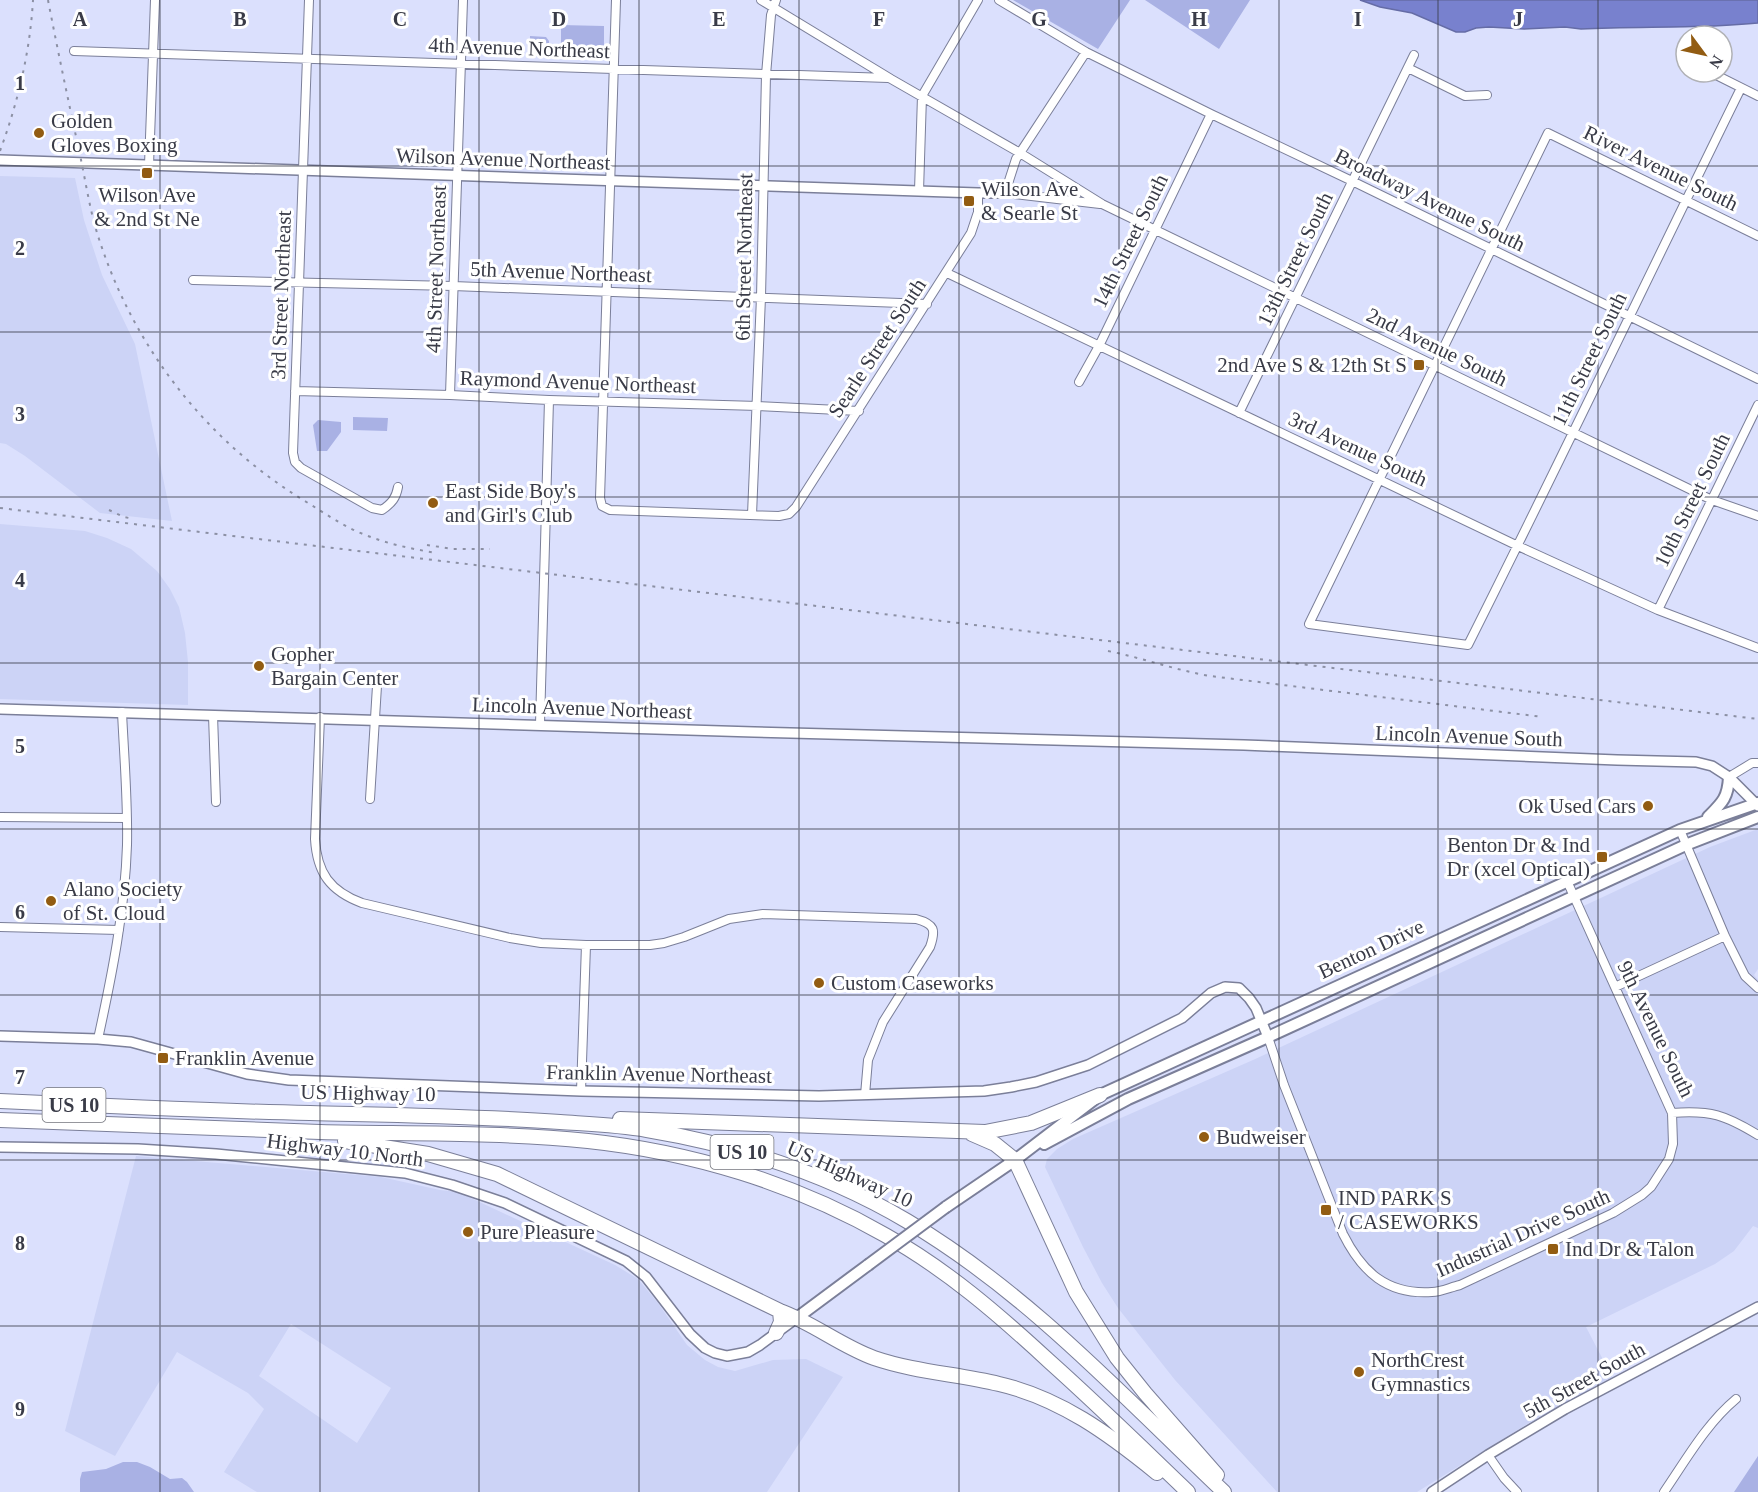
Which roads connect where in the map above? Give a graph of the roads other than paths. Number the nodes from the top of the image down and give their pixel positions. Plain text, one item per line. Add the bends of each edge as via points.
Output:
1 (155, 0) edge
2 (309, 0) edge
3 (462, 0) edge
4 (616, 0) edge
5 (761, 0) edge
6 (978, 0) edge
7 (999, 0) edge
8 (774, 3) edge
9 (74, 51) dead end
10 (1086, 52) junction
11 (153, 53) junction
12 (1414, 55) dead end
13 (307, 59) junction
14 (461, 64) junction
15 (1408, 68) junction
16 (613, 70) junction
17 (766, 75) junction
18 (891, 79) junction
19 (1733, 84) edge
20 (1741, 88) junction
21 (1487, 95) dead end
22 (922, 96) junction
23 (1758, 96) edge
24 (1210, 114) junction
25 (1020, 153) junction
26 (0, 160) edge
27 (148, 165) junction
28 (303, 170) junction
29 (457, 174) junction
30 (610, 181) junction
31 (1352, 182) junction
32 (763, 186) junction
33 (919, 191) junction
34 (978, 193) junction
35 (1005, 193) junction
36 (1685, 201) junction
37 (1102, 204) junction
38 (1155, 229) junction
39 (1758, 236) edge
40 (1491, 250) junction
41 (947, 273) junction
42 (194, 280) dead end
43 (299, 282) junction
44 (453, 286) junction
45 (607, 292) junction
46 (761, 297) junction
47 (1295, 299) junction
48 (927, 304) junction
49 (1629, 317) junction
50 (1099, 346) junction
51 (1435, 366) junction
52 (1758, 379) edge
53 (1079, 382) dead end
54 (295, 391) junction
55 (450, 395) junction
56 (549, 400) junction
57 (603, 401) junction
58 (1758, 405) edge
59 (758, 406) junction
60 (858, 411) junction
61 (1239, 414) junction
62 (1574, 433) junction
63 (1379, 478) junction
64 (398, 487) dead end
65 (1712, 500) junction
66 (752, 515) junction
67 (1758, 516) edge
68 (1518, 546) junction
69 (1658, 610) junction
70 (1758, 648) edge
71 (377, 686) dead end
72 (0, 709) edge
73 (122, 712) junction
74 (213, 715) junction
75 (320, 717) junction
76 (375, 719) junction
77 (540, 724) junction
78 (1163, 743) joint
79 (1758, 763) edge
80 (1729, 777) junction
81 (370, 799) dead end
82 (216, 802) dead end
83 (1757, 804) edge
84 (0, 817) edge
85 (1758, 817) edge
86 (127, 818) junction
87 (1704, 821) junction
88 (1680, 830) junction
89 (1688, 844) junction
90 (1567, 881) junction
91 (1574, 896) junction
92 (0, 927) edge
93 (119, 930) junction
94 (1725, 936) junction
95 (586, 945) junction
96 (1615, 987) junction
97 (1758, 988) edge
98 (1260, 1021) junction
99 (0, 1036) edge
100 (1268, 1037) junction
101 (98, 1039) junction
102 (581, 1091) junction
103 (865, 1095) junction
104 (1100, 1095) junction
105 (0, 1101) edge
106 (1672, 1113) junction
107 (522, 1119) junction
108 (0, 1120) edge
109 (224, 1129) junction
110 (957, 1130) junction
111 (1758, 1135) edge
112 (0, 1147) edge
113 (1015, 1160) junction
114 (1758, 1307) edge
115 (780, 1311) junction
116 (798, 1317) junction
117 (776, 1333) junction
118 (1736, 1399) dead end
119 (1488, 1455) junction
120 (1179, 1492) edge
121 (1188, 1492) edge
122 (1224, 1492) edge
123 (1233, 1492) edge
124 (1432, 1492) edge
125 (1517, 1492) edge
126 (1664, 1492) edge

1 - 11 street
2 - 13 street, 3rd Street Northeast
3 - 14 street, 4th Street Northeast
4 - 16 street
5 - 8 street, 2nd Avenue South
6 - 22 street
7 - 10 street, Broadway Avenue South
8 - 17 street, 6th Street Northeast
8 - 18 street, 2nd Avenue South
9 - 11 street, 4th Avenue Northeast
10 - 24 street, Broadway Avenue South
10 - 25 street
11 - 13 street, 4th Avenue Northeast
11 - 27 street
12 - 15 street, 13th Street South
13 - 14 street, 4th Avenue Northeast
13 - 28 street, 3rd Street Northeast
14 - 16 street, 4th Avenue Northeast
14 - 29 street, 4th Street Northeast
15 - 21 street via 1465,96
15 - 31 street, 13th Street South
16 - 17 street, 4th Avenue Northeast
16 - 30 street
17 - 18 street, 4th Avenue Northeast
17 - 32 street, 6th Street Northeast
18 - 22 street, 2nd Avenue South
19 - 20 street
20 - 23 street
20 - 36 street, 11th Street South
22 - 25 street, 2nd Avenue South
22 - 33 street
24 - 31 street, Broadway Avenue South
24 - 38 street, 14th Street South
25 - 35 street
25 - 37 street, 2nd Avenue South
26 - 27 street, Wilson Avenue Northeast
27 - 28 street, Wilson Avenue Northeast
28 - 29 street, Wilson Avenue Northeast
28 - 43 street, 3rd Street Northeast
29 - 30 street, Wilson Avenue Northeast
29 - 44 street, 4th Street Northeast
30 - 32 street, Wilson Avenue Northeast
30 - 45 street
31 - 40 street, Broadway Avenue South
31 - 47 street, 13th Street South
32 - 33 street, Wilson Avenue Northeast
32 - 46 street, 6th Street Northeast
33 - 34 street, Wilson Avenue Northeast
34 - 35 street, Wilson Avenue Northeast
34 - 41 street, Searle Street South via 978,212 971,233
35 - 37 street, 2nd Avenue South
36 - 39 street, River Avenue South
36 - 40 street, River Avenue South via 1548,133
36 - 49 street, 11th Street South
37 - 38 street, 2nd Avenue South
38 - 47 street, 2nd Avenue South
38 - 50 street, 14th Street South
40 - 49 street, Broadway Avenue South
40 - 51 street
41 - 48 street, Searle Street South
41 - 50 street, 3rd Avenue South
42 - 43 street, 5th Avenue Northeast
43 - 44 street, 5th Avenue Northeast
43 - 54 street, 3rd Street Northeast
44 - 45 street, 5th Avenue Northeast
44 - 55 street, 4th Street Northeast
45 - 46 street, 5th Avenue Northeast
45 - 57 street
46 - 48 street, 5th Avenue Northeast
46 - 59 street, 6th Street Northeast
47 - 51 street, 2nd Avenue South
47 - 61 street, 13th Street South
48 - 60 street, Searle Street South
49 - 52 street, Broadway Avenue South
49 - 62 street, 11th Street South
50 - 53 street, 14th Street South
50 - 61 street, 3rd Avenue South
51 - 62 street, 2nd Avenue South
51 - 63 street
54 - 55 street, Raymond Avenue Northeast
54 - 64 street, 3rd Street Northeast via 293,453 301,468 382,510 396,498
55 - 56 street, Raymond Avenue Northeast
56 - 57 street, Raymond Avenue Northeast
56 - 77 street
57 - 59 street, Raymond Avenue Northeast
57 - 66 street via 603,506 610,510
58 - 65 street, 10th Street South
59 - 60 street, Raymond Avenue Northeast
59 - 66 street, 6th Street Northeast
60 - 66 street, Searle Street South via 789,514
61 - 63 street, 3rd Avenue South
62 - 65 street, 2nd Avenue South
62 - 68 street, 11th Street South
63 - 68 street, 3rd Avenue South
63 - 68 street, 11th Street South via 1309,624 1468,645
65 - 67 street, 2nd Avenue South
65 - 69 street, 10th Street South
68 - 69 street, 3rd Avenue South
69 - 70 street, 3rd Avenue South
71 - 76 street
72 - 73 street, Lincoln Avenue Northeast
73 - 74 street, Lincoln Avenue Northeast
73 - 86 street
74 - 75 street, Lincoln Avenue Northeast
74 - 82 street
75 - 76 street, Lincoln Avenue Northeast
75 - 95 street via 316,855 320,869 334,887 362,903 498,935 541,943
76 - 77 street, Lincoln Avenue Northeast
76 - 81 street
77 - 78 street, Lincoln Avenue Northeast
78 - 80 street, Lincoln Avenue South via 1696,762
79 - 80 street
80 - 83 street, Lincoln Avenue South
80 - 87 main road via 1727,795
83 - 87 main road, Benton Drive
84 - 86 street
85 - 89 main road, Benton Drive
86 - 93 street via 126,875
87 - 88 main road, Benton Drive
88 - 89 street
88 - 90 main road, Benton Drive
89 - 91 main road, Benton Drive
89 - 94 street
90 - 91 street, 9th Avenue South
90 - 98 main road, Benton Drive
91 - 96 street, 9th Avenue South
91 - 100 main road, Benton Drive
92 - 93 street
93 - 101 street
94 - 96 street
94 - 97 street via 1745,976
95 - 102 street
95 - 103 street via 650,945 684,937 729,919 763,914 926,922 933,928 934,936 883,1022 868,1060
96 - 106 street, 9th Avenue South
98 - 100 street, Franklin Avenue Northeast
98 - 103 street, Franklin Avenue Northeast via 1256,1008 1239,988 1225,987 1168,1026 1065,1074 984,1090
98 - 104 main road, Benton Drive
99 - 101 street, Franklin Avenue Northeast
100 - 106 street, Industrial Drive South via 1352,1253 1385,1284 1399,1290 1434,1292 1460,1285 1626,1206 1651,1187 1669,1159 1673,1144
100 - 113 main road, Benton Drive via 1128,1099
101 - 102 street, Franklin Avenue Northeast via 131,1042 247,1074 289,1080
102 - 103 street, Franklin Avenue Northeast
104 - 110 highway via 1031,1123 985,1132
104 - 113 main road, Benton Drive
105 - 107 highway, US Highway 10 / US 10
106 - 111 street, 9th Avenue South via 1716,1114
107 - 110 highway
107 - 122 highway, US Highway 10 / US 10 via 644,1129 701,1141 800,1171 879,1206 954,1251 1015,1296
108 - 109 highway, US 10
109 - 115 highway via 393,1147 497,1174
109 - 121 highway, US 10 via 499,1135 586,1141 692,1160 799,1194 884,1234 958,1283 1022,1336
110 - 113 highway via 984,1138
112 - 117 street, Highway 10 North via 218,1154 431,1179 505,1203 626,1260 646,1277 690,1334 715,1353 727,1356 748,1352
113 - 116 main road, Benton Drive, bridge
113 - 123 highway via 1076,1292 1117,1358
114 - 119 street, 5th Street South via 1565,1409
115 - 116 highway
115 - 117 highway
116 - 117 street, Highway 10 North
116 - 120 highway via 846,1347 872,1357 1000,1384 1057,1405 1106,1433
118 - 126 street via 1713,1421
119 - 124 street, 5th Street South
119 - 125 street

